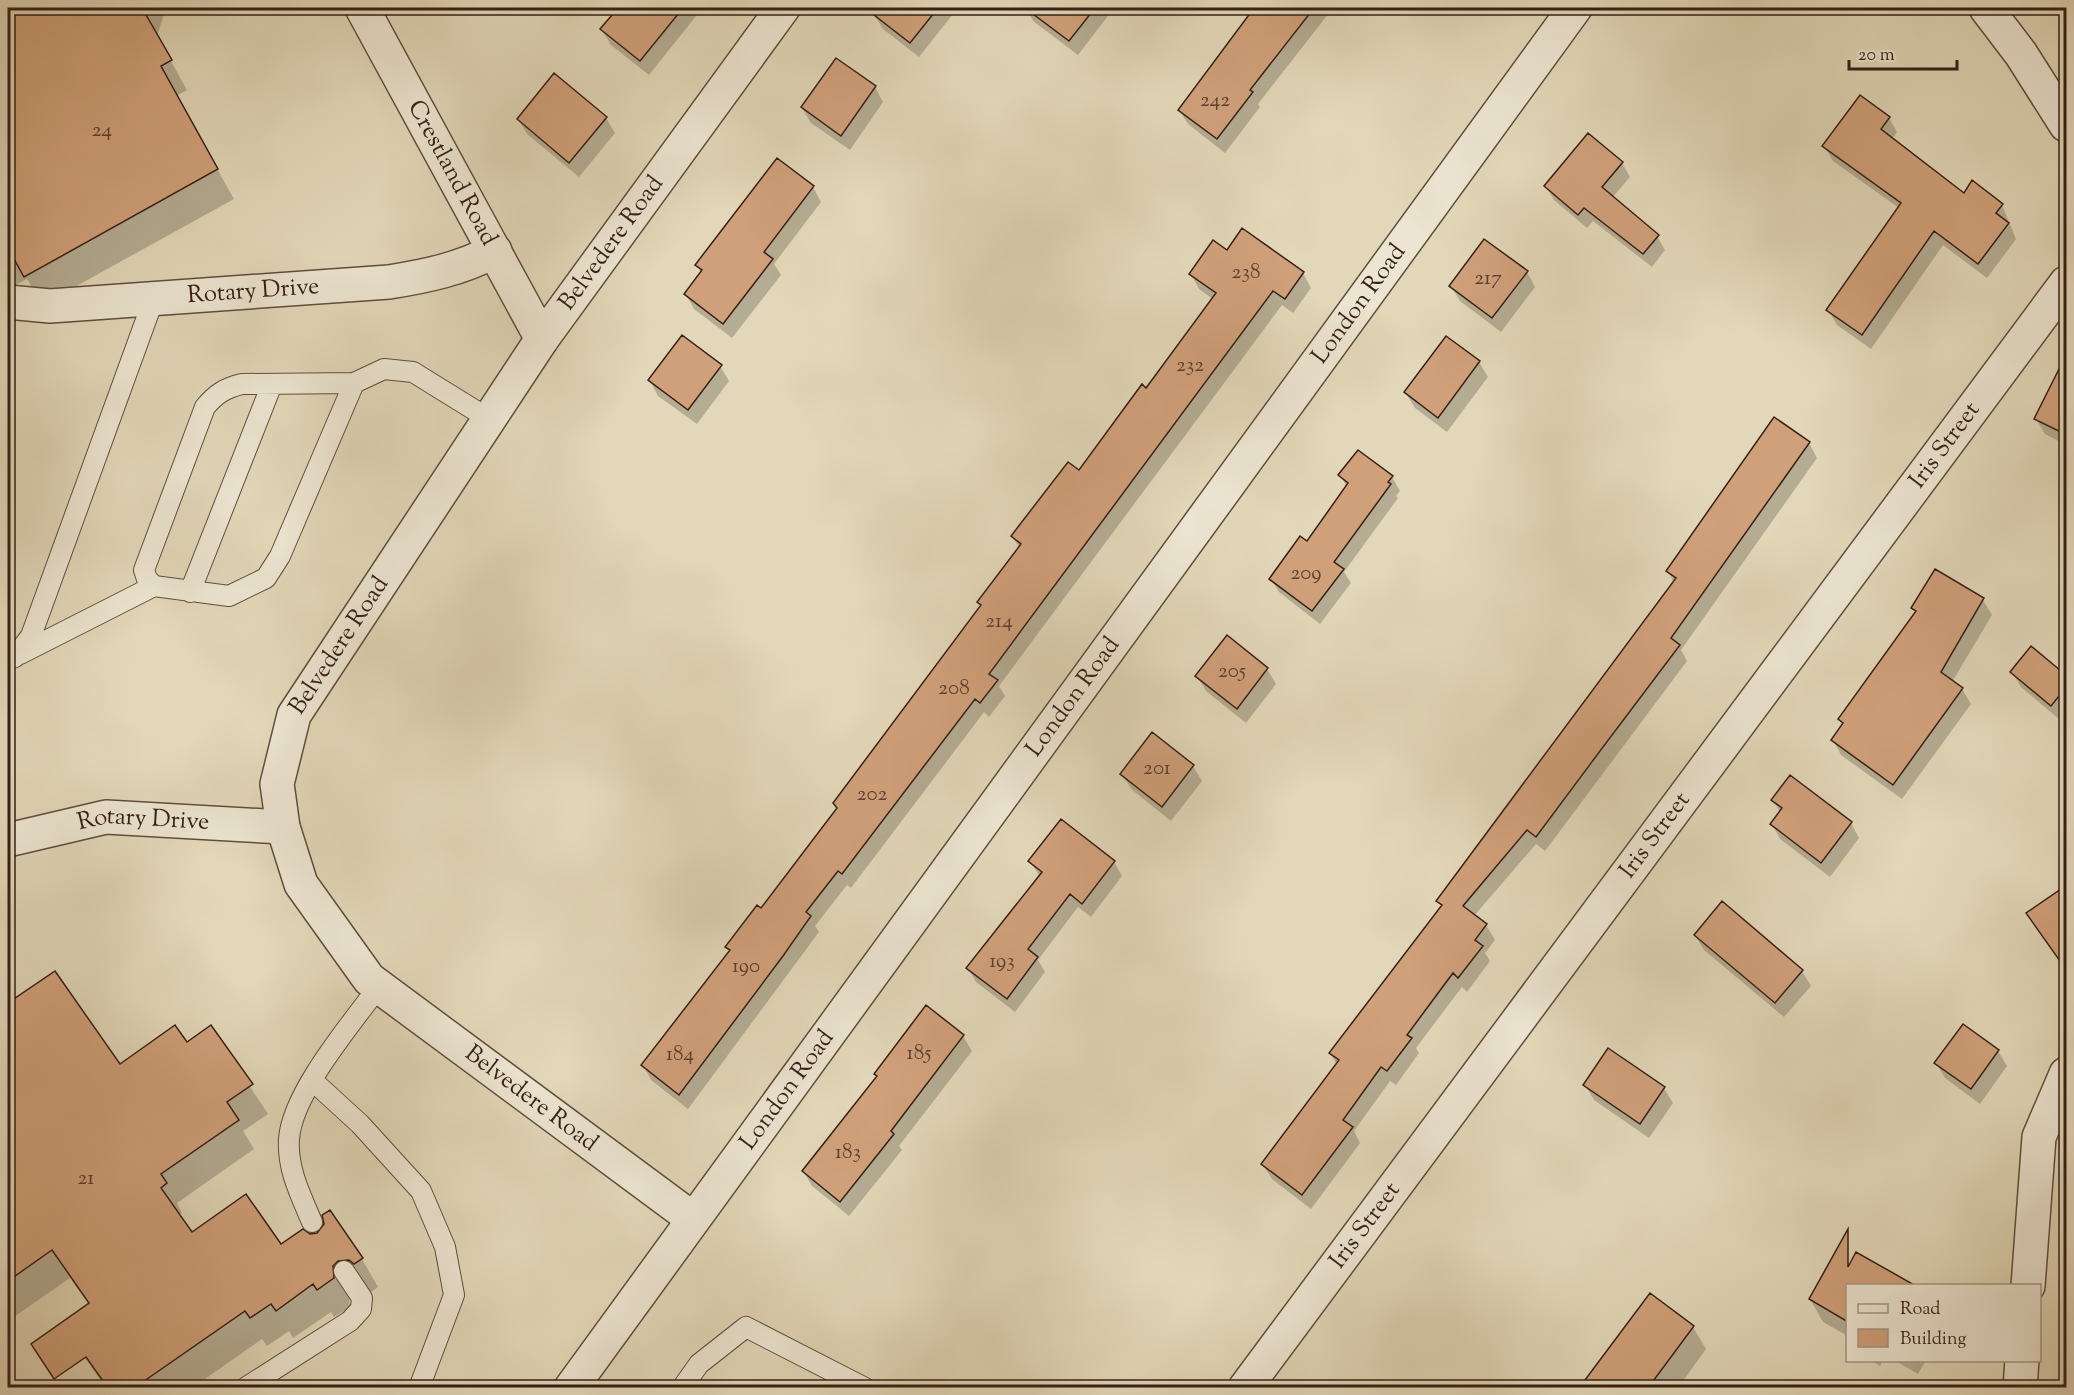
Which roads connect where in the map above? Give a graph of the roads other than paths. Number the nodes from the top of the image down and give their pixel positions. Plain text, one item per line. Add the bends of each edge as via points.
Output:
1 (362, 8) edge
2 (783, 8) edge
3 (1575, 8) edge
4 (1986, 8) edge
5 (2067, 125) edge
6 (495, 251) junction
7 (2067, 283) edge
8 (154, 298) junction
9 (8, 302) edge
10 (542, 339) junction
11 (354, 382) junction
12 (272, 384) junction
13 (489, 419) junction
14 (154, 586) junction
15 (190, 592) junction
16 (11, 658) edge
17 (283, 827) junction
18 (8, 840) edge
19 (380, 986) junction
20 (2067, 1074) edge
21 (313, 1081) junction
22 (693, 1220) junction
23 (312, 1222) dead end
24 (344, 1271) dead end
25 (2028, 1284) edge
26 (2022, 1362) edge
27 (246, 1388) edge
28 (419, 1388) edge
29 (571, 1388) edge
30 (682, 1388) edge
31 (865, 1388) edge
32 (1245, 1388) edge
33 (2020, 1388) edge

1 - 6 street, Crestland Road
2 - 10 street, Belvedere Road
3 - 22 street, London Road
4 - 5 street
6 - 8 street, Rotary Drive via 468,265 389,282
6 - 10 street, Crestland Road
7 - 32 street, Iris Street
8 - 9 street, Rotary Drive via 50,306
8 - 16 lane via 31,636
10 - 13 street, Belvedere Road
11 - 12 lane
11 - 13 lane via 384,369 413,372
11 - 15 lane via 280,556 266,578 229,596
12 - 14 lane via 227,388 214,395 205,407 144,570
12 - 15 lane
13 - 17 street, Belvedere Road via 294,715 277,784
14 - 15 lane
14 - 16 lane
17 - 18 street, Rotary Drive via 106,817
17 - 19 street, Belvedere Road via 301,884 369,979
19 - 21 lane
19 - 22 street, Belvedere Road
20 - 25 street via 2038,1137
21 - 23 lane via 295,1113 289,1139 293,1178
21 - 28 lane via 360,1124 421,1191 445,1247 454,1295
22 - 29 street, London Road
24 - 27 lane via 362,1298 362,1309 350,1321
26 - 33 street
30 - 31 lane via 699,1364 746,1327

